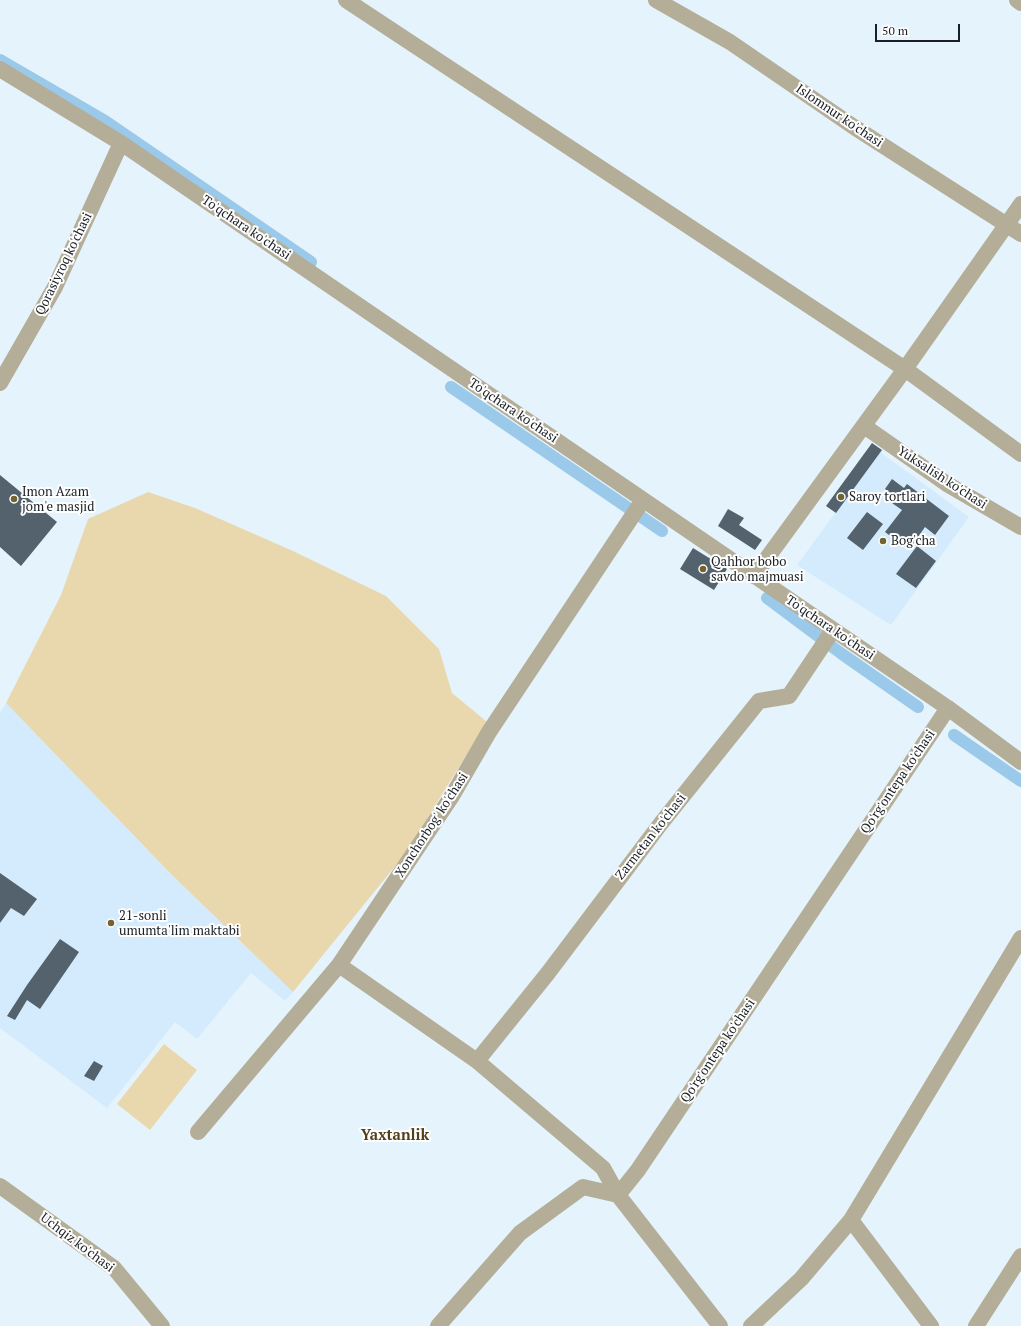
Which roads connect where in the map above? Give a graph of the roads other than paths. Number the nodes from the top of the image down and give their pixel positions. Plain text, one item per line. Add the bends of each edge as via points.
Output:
1 (346, 0) edge
2 (656, 0) edge
3 (1017, 0) edge
4 (1021, 3) edge
5 (0, 70) edge
6 (121, 143) junction
7 (1021, 204) edge
8 (1007, 224) junction
9 (1021, 234) edge
10 (905, 369) junction
11 (0, 383) edge
12 (864, 426) junction
13 (1021, 454) edge
14 (643, 500) junction
15 (1021, 527) edge
16 (754, 576) junction
17 (833, 630) junction
18 (948, 708) junction
19 (1021, 762) edge
20 (1021, 938) edge
21 (339, 965) junction
22 (477, 1061) junction
23 (198, 1132) dead end
24 (0, 1186) edge
25 (618, 1195) junction
26 (851, 1220) junction
27 (1021, 1256) edge
28 (162, 1326) edge
29 (438, 1326) edge
30 (720, 1326) edge
31 (751, 1326) edge
32 (931, 1326) edge
33 (976, 1326) edge

1 - 10 street
2 - 8 street, Islomnur ko'chasi via 730,42 854,127
3 - 4 street
5 - 6 street, To'qchara ko'chasi
6 - 11 street, Qorasiyroq ko'chasi via 55,287
6 - 14 street, To'qchara ko'chasi
7 - 8 street
8 - 9 street, Islomnur ko'chasi
8 - 10 street
10 - 12 street
10 - 13 street
12 - 15 street, Yuksalish ko'chasi via 947,484
12 - 16 street
14 - 16 street, To'qchara ko'chasi
14 - 21 street, Xonchorbog' ko'chasi via 489,732 452,796
16 - 17 street, To'qchara ko'chasi
17 - 18 street, To'qchara ko'chasi
17 - 22 street, Zarmetan ko'chasi via 790,696 759,700
18 - 19 street, To'qchara ko'chasi
18 - 25 street, Qo'rg'ontepa ko'chasi via 647,1156
20 - 26 street
21 - 22 street
21 - 23 street, Xonchorbog' ko'chasi
22 - 25 street via 603,1168
24 - 28 street, Uchqiz ko'chasi via 114,1268
25 - 29 street via 584,1187 520,1233
25 - 30 street
26 - 31 street via 801,1279
26 - 32 street
27 - 33 street

